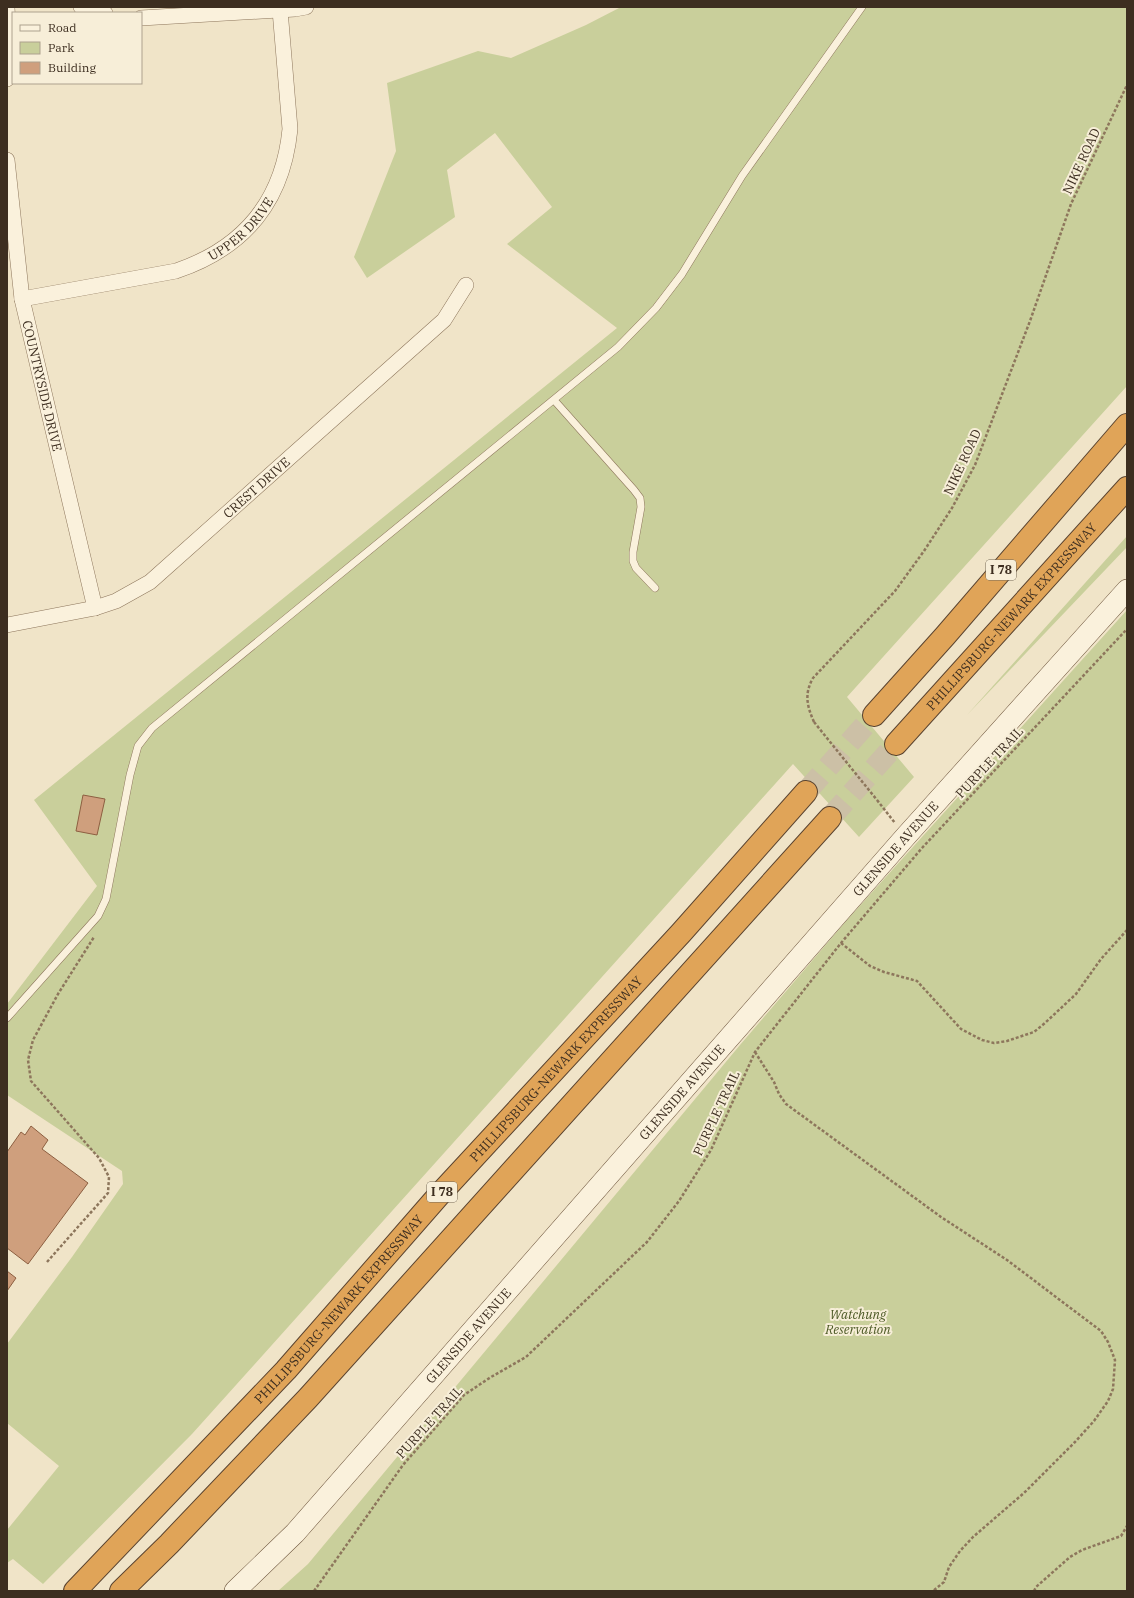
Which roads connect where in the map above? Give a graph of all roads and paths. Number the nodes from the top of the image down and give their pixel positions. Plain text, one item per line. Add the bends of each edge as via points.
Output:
1 (80, 7) edge
2 (306, 7) edge
3 (862, 7) edge
4 (7, 8) edge
5 (280, 10) junction
6 (101, 12) edge
7 (142, 18) edge
8 (7, 79) edge
9 (1127, 85) edge
10 (7, 160) edge
11 (466, 285) dead end
12 (22, 298) junction
13 (554, 400) junction
14 (1127, 425) edge
15 (1127, 488) edge
16 (655, 588) dead end
17 (1127, 590) edge
18 (95, 608) junction
19 (7, 625) edge
20 (1127, 628) edge
21 (874, 715) tunnel mouth
22 (896, 744) tunnel mouth
23 (806, 792) tunnel mouth
24 (830, 818) tunnel mouth
25 (906, 836) junction
26 (1127, 930) edge
27 (96, 935) dead end
28 (841, 943) junction
29 (7, 1018) edge
30 (755, 1052) junction
31 (47, 1262) dead end
32 (1127, 1526) edge
33 (74, 1591) edge
34 (121, 1591) edge
35 (235, 1591) edge
36 (314, 1591) edge
37 (934, 1591) edge
38 (1034, 1591) edge

1 - 6 street
2 - 5 street
3 - 13 lane via 742,176 682,274 656,308 618,347
4 - 8 street
5 - 7 street
5 - 12 street, UPPER DRIVE via 290,129 288,146 285,162 273,192 250,225 220,252 176,271
9 - 25 path, NIKE ROAD, bridge via 1072,204 975,465 952,508 895,591 809,685 807,700 814,722
10 - 12 street, COUNTRYSIDE DRIVE
11 - 18 street, CREST DRIVE via 444,320 150,582 116,601
12 - 18 street, COUNTRYSIDE DRIVE
13 - 16 lane via 640,498 633,561 636,568
13 - 29 lane via 152,728 138,746 106,898 98,916
14 - 21 highway, I 78
15 - 22 highway, PHILLIPSBURG-NEWARK EXPRESSWAY
17 - 25 main road, GLENSIDE AVENUE
18 - 19 street, CREST DRIVE
20 - 28 path, PURPLE TRAIL via 922,848
23 - 33 highway, PHILLIPSBURG-NEWARK EXPRESSWAY / I 78 via 681,933 439,1195 286,1370
24 - 34 highway via 308,1398 170,1544
25 - 35 main road, GLENSIDE AVENUE via 295,1533
26 - 28 path via 1101,959 1076,994 1034,1032 994,1043 961,1029 917,981 870,966
27 - 31 path via 36,1034 28,1060 31,1081 99,1158 109,1177 108,1194
28 - 30 path, PURPLE TRAIL
30 - 36 path, PURPLE TRAIL via 711,1150 679,1201 647,1242 526,1358 464,1395 403,1464
30 - 37 path via 786,1104 941,1217 1007,1260 1101,1331 1115,1360 1113,1389 1094,1421 1024,1493 973,1537 960,1551 944,1582
32 - 38 path via 1121,1536 1070,1557

